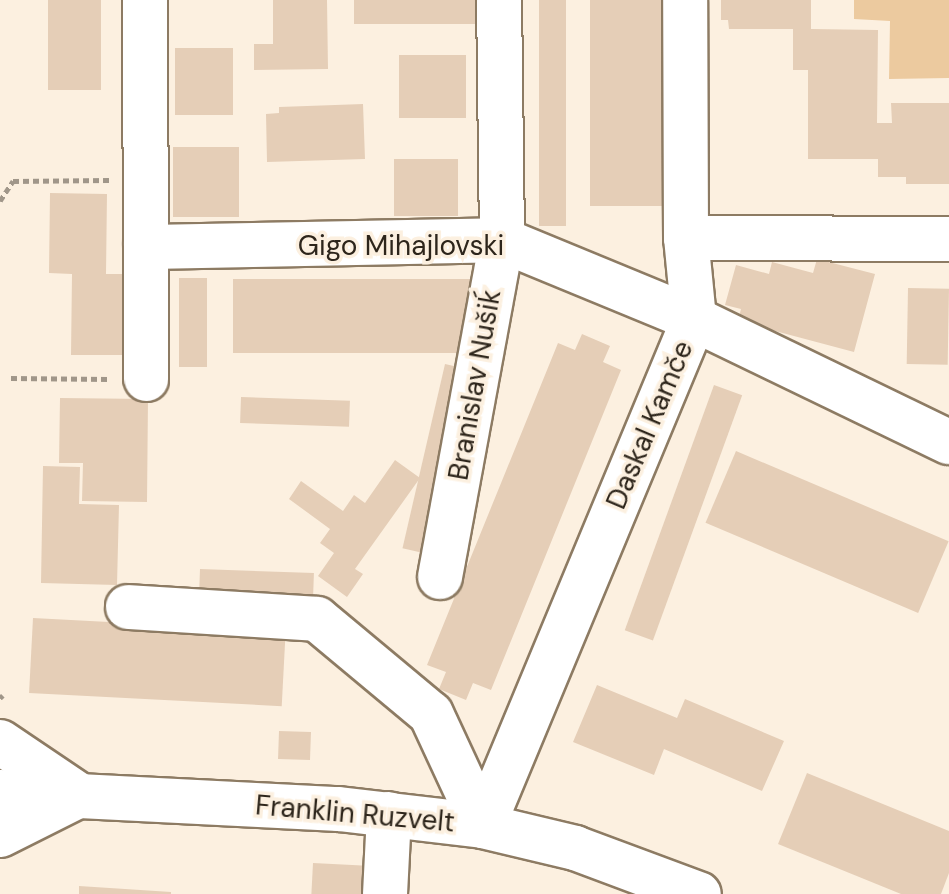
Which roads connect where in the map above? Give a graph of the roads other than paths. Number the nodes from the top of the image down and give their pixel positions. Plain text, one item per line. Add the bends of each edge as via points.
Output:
1 (145, 0) edge
2 (499, 0) edge
3 (685, 0) edge
4 (686, 238) junction
5 (949, 239) edge
6 (502, 240) junction
7 (146, 247) junction
8 (694, 319) junction
9 (146, 379) road end
10 (949, 442) edge
11 (440, 577) dead end
12 (128, 607) dead end
13 (0, 742) edge
14 (0, 792) edge
15 (80, 795) junction
16 (389, 814) junction
17 (483, 826) junction
18 (0, 835) edge
19 (385, 894) edge
20 (699, 894) edge

1 - 7 street
2 - 6 street, Branislav Nušiḱ
3 - 4 street, Daskal Kamče
4 - 5 street
4 - 8 street, Daskal Kamče
6 - 7 street, Gigo Mihajlovski
6 - 8 street, Gigo Mihajlovski
6 - 11 street, Branislav Nušiḱ
7 - 9 street
8 - 10 street, Gigo Mihajlovski
8 - 17 street, Daskal Kamče
12 - 17 street via 317,619 431,714
13 - 15 street
14 - 15 street, Franklin Ruzvelt
15 - 16 street, Franklin Ruzvelt
15 - 18 street
16 - 17 street, Franklin Ruzvelt
16 - 19 street
17 - 20 street, Franklin Ruzvelt via 575,848

